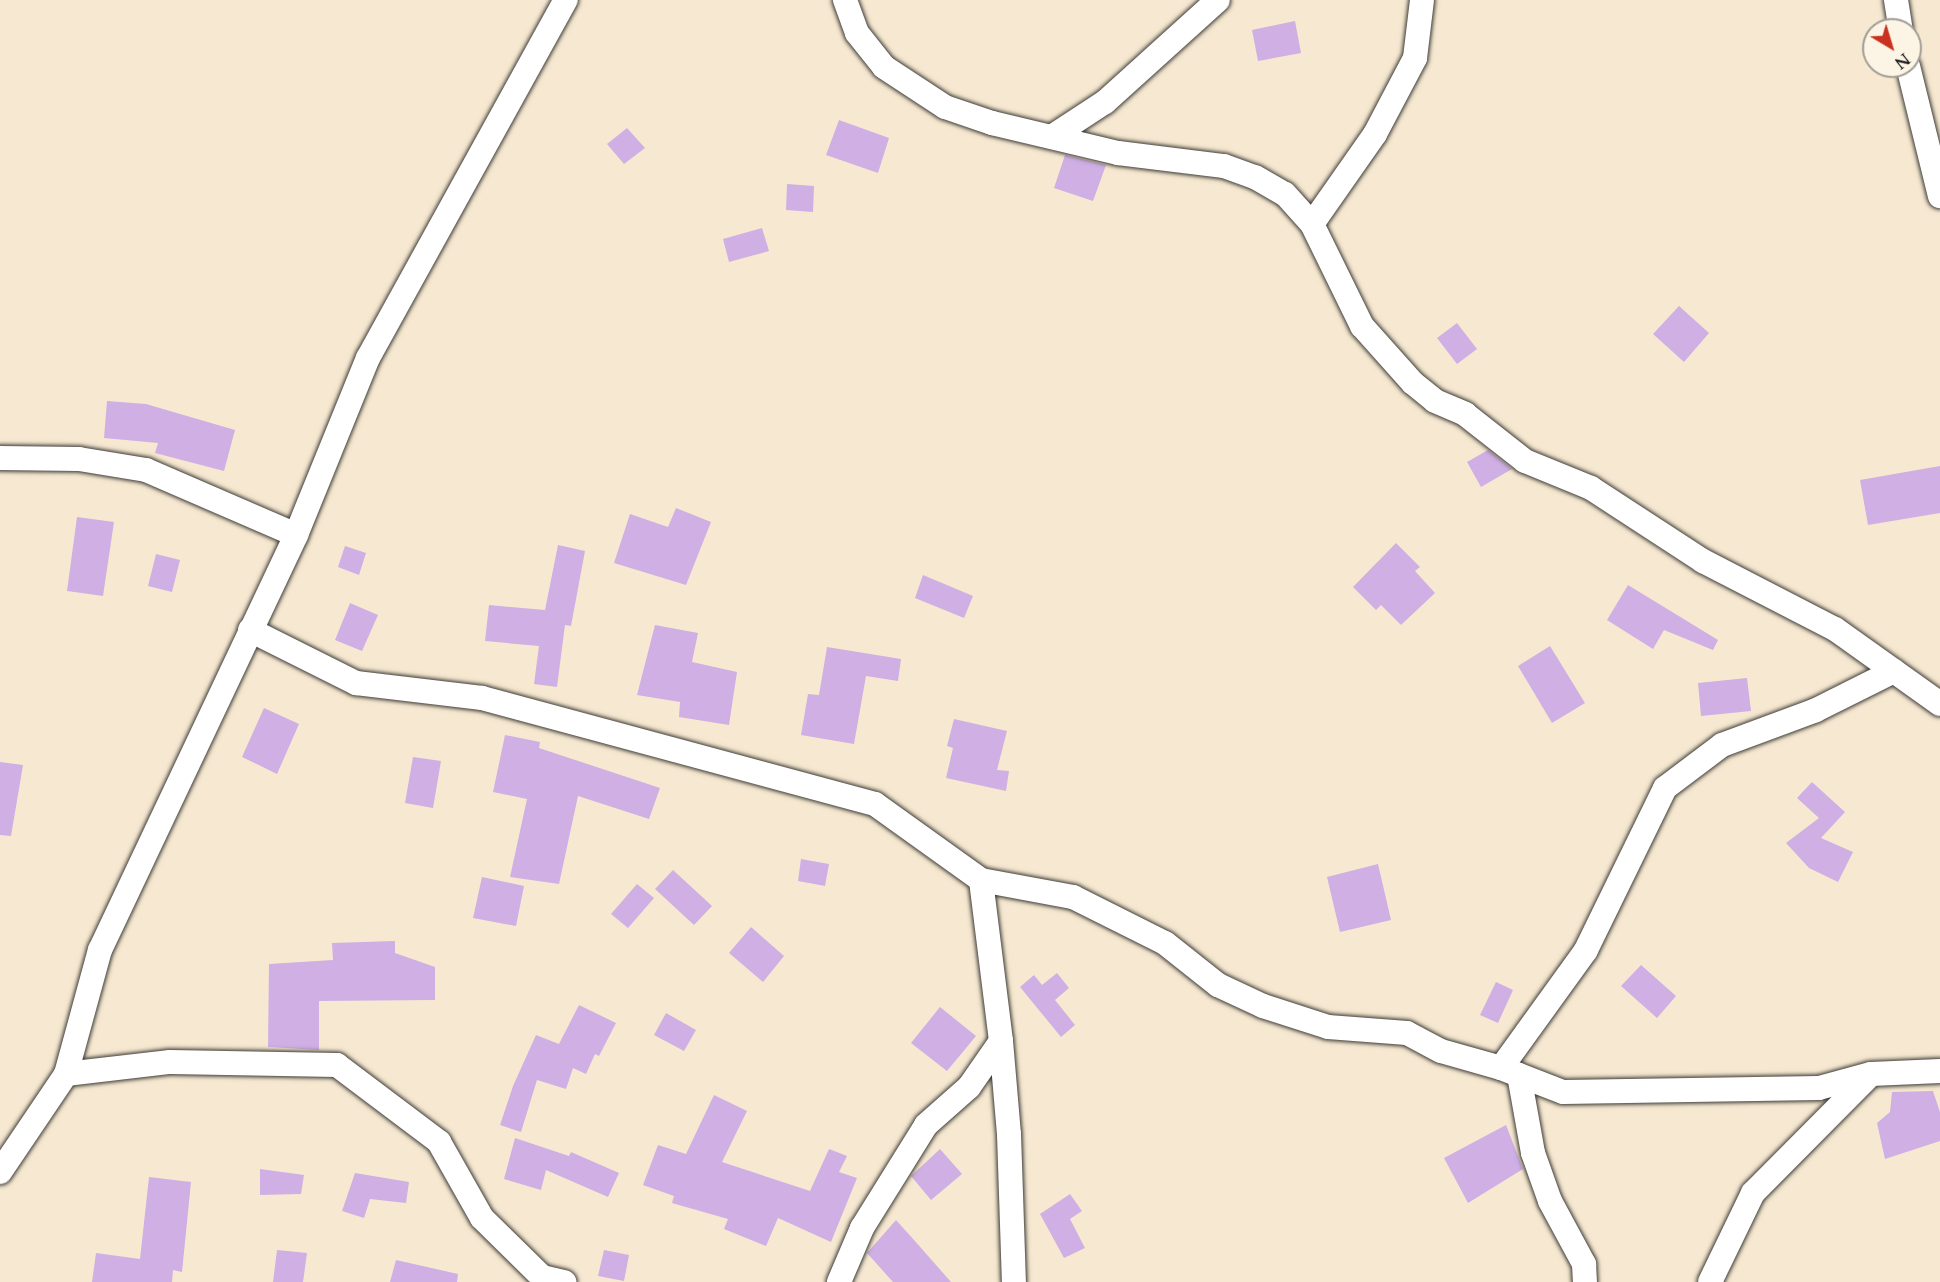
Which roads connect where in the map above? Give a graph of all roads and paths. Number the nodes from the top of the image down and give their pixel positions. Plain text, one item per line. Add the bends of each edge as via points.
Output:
1 (566, 0) edge
2 (845, 0) edge
3 (1218, 0) edge
4 (1422, 0) edge
5 (1896, 0) edge
6 (1899, 18) edge
7 (1911, 78) edge
8 (1053, 136) junction
9 (1940, 196) edge
10 (1312, 224) junction
11 (0, 458) edge
12 (296, 535) junction
13 (250, 630) junction
14 (1894, 671) junction
15 (1940, 704) edge
16 (981, 880) junction
17 (1001, 1041) junction
18 (1510, 1071) junction
19 (1940, 1071) edge
20 (66, 1074) junction
21 (1871, 1074) junction
22 (0, 1172) edge
23 (548, 1280) edge
24 (839, 1282) edge
25 (1014, 1282) edge
26 (1585, 1282) edge
27 (1710, 1282) edge

1 - 12 street via 368,358
2 - 8 street via 867,48 913,89 945,107 992,123
3 - 8 street via 1105,102
4 - 10 street via 1415,58 1375,134
5 - 6 street
7 - 9 street
8 - 10 street via 1118,153 1224,166 1285,194
10 - 14 street via 1362,326 1413,383 1435,401 1466,414 1525,461 1591,488 1703,561 1835,629
11 - 12 street via 79,459 146,470
12 - 13 street
13 - 16 street via 356,683 482,698 874,804
13 - 20 street via 100,950
14 - 15 street
14 - 18 street via 1816,710 1722,746 1665,788 1586,950
16 - 17 street
16 - 18 street via 1073,897 1165,943 1218,985 1263,1006 1328,1027 1407,1033 1441,1051
17 - 24 street via 969,1087 926,1125 862,1228
17 - 25 street
18 - 21 street via 1563,1092 1819,1088
18 - 26 street via 1533,1153 1551,1201 1584,1264
19 - 21 street
20 - 22 street
20 - 23 street via 170,1062 337,1065 439,1142 482,1218
21 - 27 street via 1753,1193

